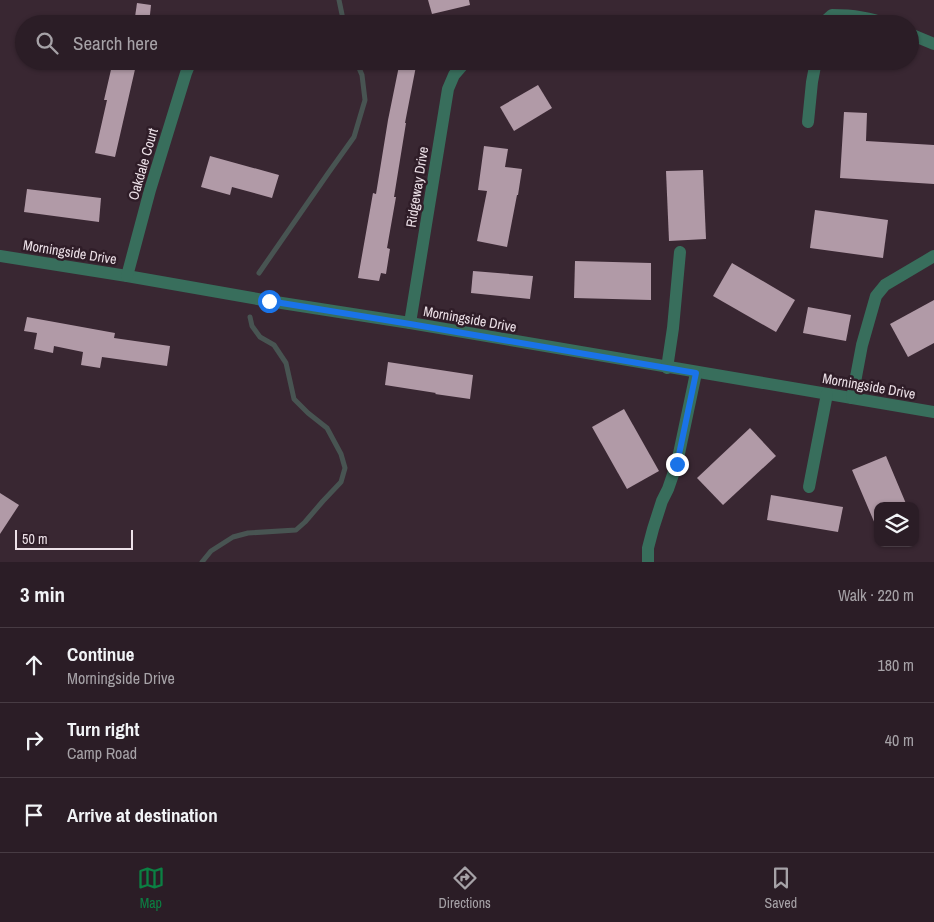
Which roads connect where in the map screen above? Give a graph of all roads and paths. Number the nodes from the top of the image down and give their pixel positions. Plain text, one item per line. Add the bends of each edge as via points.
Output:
1 (832, 15) edge
2 (849, 15) edge
3 (919, 38) edge
4 (934, 44) edge
5 (187, 70) edge
6 (459, 70) edge
7 (814, 70) edge
8 (808, 122) dead end
9 (680, 252) dead end
10 (0, 256) edge
11 (934, 256) edge
12 (127, 276) junction
13 (410, 324) junction
14 (667, 368) junction
15 (696, 373) junction
16 (827, 394) junction
17 (852, 398) junction
18 (934, 412) edge
19 (809, 488) dead end
20 (648, 562) edge

1 - 2 street
3 - 4 street
5 - 12 street, Oakdale Court
6 - 13 street, Ridgeway Drive via 448,89
7 - 8 street
9 - 14 street
10 - 12 street, Morningside Drive
11 - 17 street via 886,285 876,296
12 - 13 street, Morningside Drive
13 - 14 street, Morningside Drive
14 - 15 street, Morningside Drive
15 - 16 street, Morningside Drive
15 - 20 street via 677,464 653,529
16 - 17 street, Morningside Drive
16 - 19 street
17 - 18 street, Morningside Drive

